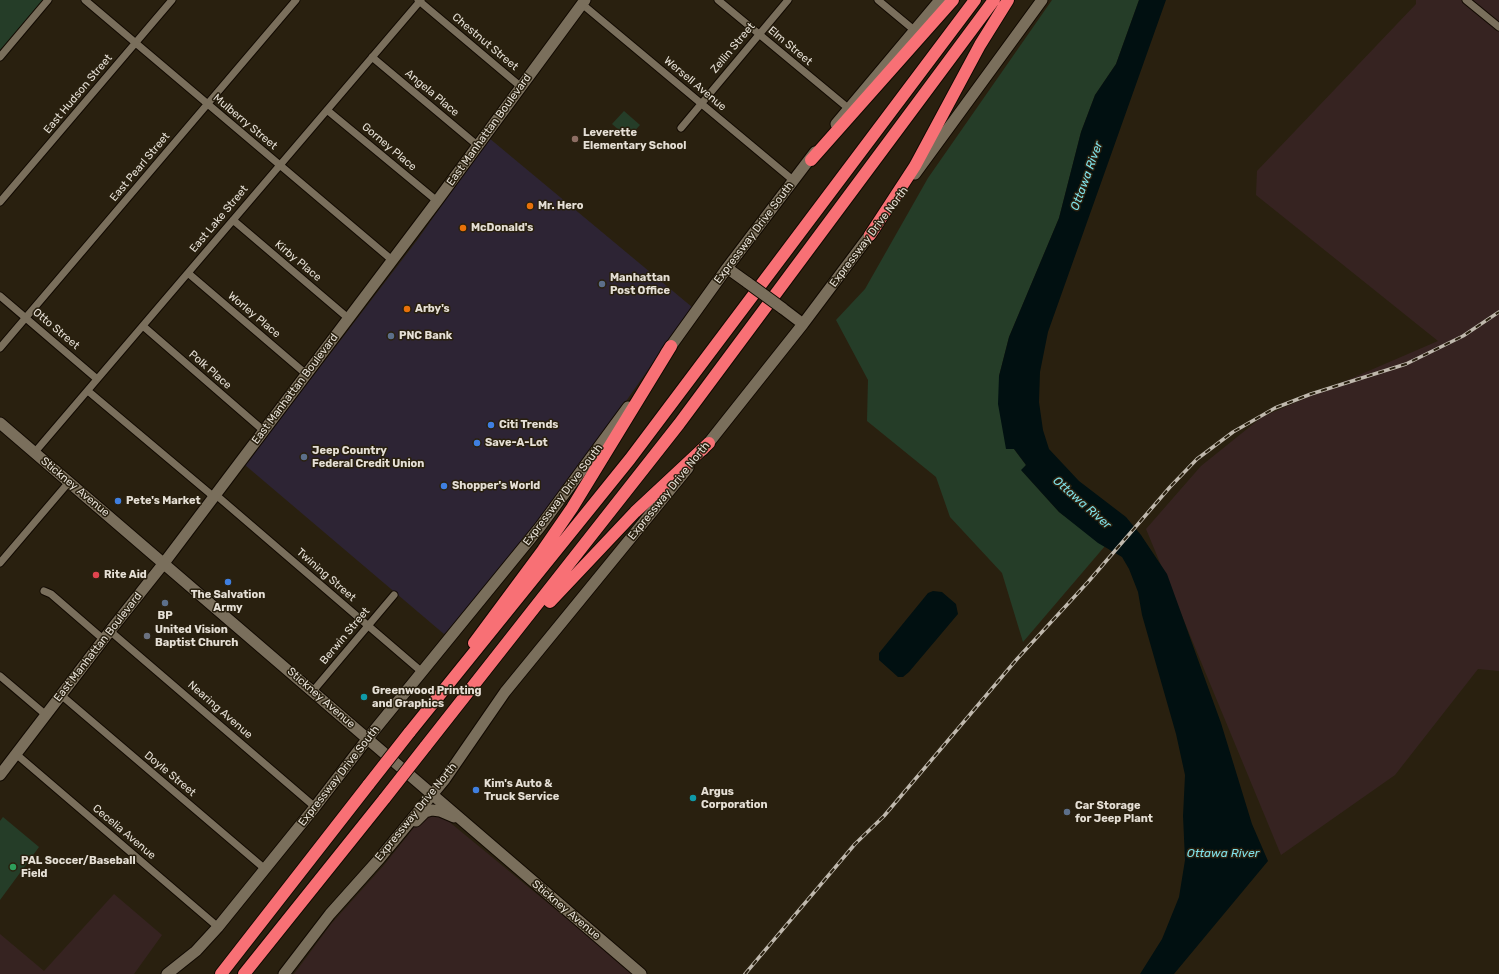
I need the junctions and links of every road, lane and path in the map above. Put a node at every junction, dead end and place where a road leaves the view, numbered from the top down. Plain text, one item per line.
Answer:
1 (48, 0) edge
2 (84, 0) edge
3 (172, 0) edge
4 (296, 0) edge
5 (419, 0) edge
6 (718, 0) edge
7 (788, 0) edge
8 (878, 0) edge
9 (940, 0) edge
10 (953, 0) edge
11 (975, 0) edge
12 (994, 0) edge
13 (1008, 0) edge
14 (1042, 0) edge
15 (1466, 0) edge
16 (584, 2) edge
17 (1499, 27) edge
18 (914, 30) junction
19 (759, 34) junction
20 (136, 43) junction
21 (0, 57) edge
22 (372, 57) junction
23 (520, 86) junction
24 (207, 104) junction
25 (701, 104) junction
26 (848, 108) junction
27 (327, 110) junction
28 (681, 128) dead end
29 (477, 145) junction
30 (811, 160) junction
31 (280, 165) junction
32 (794, 181) junction
33 (436, 201) junction
34 (0, 202) edge
35 (233, 220) junction
36 (870, 235) junction
37 (392, 260) junction
38 (727, 268) junction
39 (188, 273) junction
40 (0, 296) edge
41 (25, 318) junction
42 (348, 318) junction
43 (803, 324) junction
44 (142, 326) junction
45 (671, 346) junction
46 (0, 348) edge
47 (306, 374) junction
48 (97, 379) junction
49 (88, 391) junction
50 (0, 423) edge
51 (264, 431) junction
52 (709, 443) junction
53 (35, 452) junction
54 (69, 482) junction
55 (215, 496) junction
56 (0, 563) edge
57 (164, 563) junction
58 (44, 591) dead end
59 (394, 595) dead end
60 (368, 626) junction
61 (107, 635) junction
62 (503, 650) junction
63 (422, 672) junction
64 (0, 676) edge
65 (313, 691) junction
66 (61, 695) junction
67 (46, 715) junction
68 (409, 733) junction
69 (368, 738) junction
70 (16, 754) junction
71 (0, 775) edge
72 (431, 794) junction
73 (315, 807) junction
74 (465, 823) junction
75 (265, 869) junction
76 (326, 872) junction
77 (337, 906) junction
78 (218, 927) junction
79 (168, 974) edge
80 (221, 974) edge
81 (244, 974) edge
82 (253, 974) edge
83 (284, 974) edge
84 (641, 974) edge

1 - 21 street
2 - 20 street, Mulberry Street
3 - 20 street, East Hudson Street
4 - 24 street, East Pearl Street
5 - 22 street, East Lake Street
5 - 23 street, Chestnut Street
6 - 19 street, Elm Street
7 - 19 street, Zellin Street
8 - 18 street
9 - 18 main road, Expressway Drive South
10 - 30 highway
11 - 68 highway
12 - 62 highway
13 - 36 highway
14 - 36 main road, Expressway Drive North
15 - 17 street
16 - 23 main road, East Manhattan Boulevard
16 - 25 street, Wersell Avenue
18 - 26 main road, Expressway Drive South
19 - 25 street, Zellin Street
19 - 26 street, Elm Street
20 - 24 street, Mulberry Street
20 - 34 street, East Hudson Street
22 - 27 street, East Lake Street
22 - 29 street, Angela Place
23 - 29 main road, East Manhattan Boulevard
24 - 31 street, Mulberry Street
24 - 41 street, East Pearl Street
25 - 28 street, Zellin Street
25 - 32 street, Wersell Avenue
26 - 30 main road, Expressway Drive South
27 - 31 street, East Lake Street
27 - 33 street, Gorney Place
29 - 33 main road, East Manhattan Boulevard
30 - 32 main road, Expressway Drive South
31 - 35 street, East Lake Street
31 - 37 street, Mulberry Street
32 - 38 main road, Expressway Drive South
33 - 37 main road, East Manhattan Boulevard
35 - 39 street, East Lake Street
35 - 42 street, Kirby Place
36 - 43 main road, Expressway Drive North
37 - 42 main road, East Manhattan Boulevard
38 - 43 main road, bridge
38 - 45 main road, Expressway Drive South
39 - 44 street, East Lake Street
39 - 47 street, Worley Place
40 - 41 street, Otto Street
41 - 46 street, East Pearl Street
41 - 48 street, Otto Street
42 - 47 main road, East Manhattan Boulevard
43 - 52 main road, Expressway Drive North
44 - 48 street, East Lake Street
44 - 51 street, Polk Place
45 - 63 main road, Expressway Drive South
45 - 68 highway
47 - 51 main road, East Manhattan Boulevard
48 - 49 street, East Lake Street
49 - 53 street, East Lake Street
49 - 55 street, Twining Street
50 - 53 main road, Stickney Avenue
51 - 55 main road, East Manhattan Boulevard
52 - 62 highway
52 - 72 main road, Expressway Drive North
53 - 54 main road, Stickney Avenue
54 - 56 street
54 - 57 main road, Stickney Avenue
55 - 57 main road, East Manhattan Boulevard
55 - 60 street, Twining Street
57 - 61 main road, East Manhattan Boulevard
57 - 65 main road, Stickney Avenue
58 - 61 street, Nearing Avenue
59 - 60 street, Berwin Street
60 - 63 street, Twining Street
60 - 65 street, Berwin Street
61 - 66 main road, East Manhattan Boulevard
61 - 73 street, Nearing Avenue
62 - 76 highway, bridge
63 - 69 main road, Expressway Drive South
64 - 67 street
65 - 69 main road, Stickney Avenue
66 - 67 main road, East Manhattan Boulevard
66 - 75 street, Doyle Street
67 - 70 main road, East Manhattan Boulevard
68 - 80 highway, bridge
69 - 72 main road, Stickney Avenue
69 - 73 main road, Expressway Drive South
70 - 71 main road, East Manhattan Boulevard
70 - 78 street, Cecelia Avenue
72 - 74 main road, Stickney Avenue
72 - 77 main road, Expressway Drive North
73 - 75 main road, Expressway Drive South
74 - 77 main road
74 - 84 main road, Stickney Avenue
75 - 78 main road, Expressway Drive South
76 - 81 highway
76 - 82 highway
77 - 83 main road, Expressway Drive North
78 - 79 main road, Expressway Drive South

